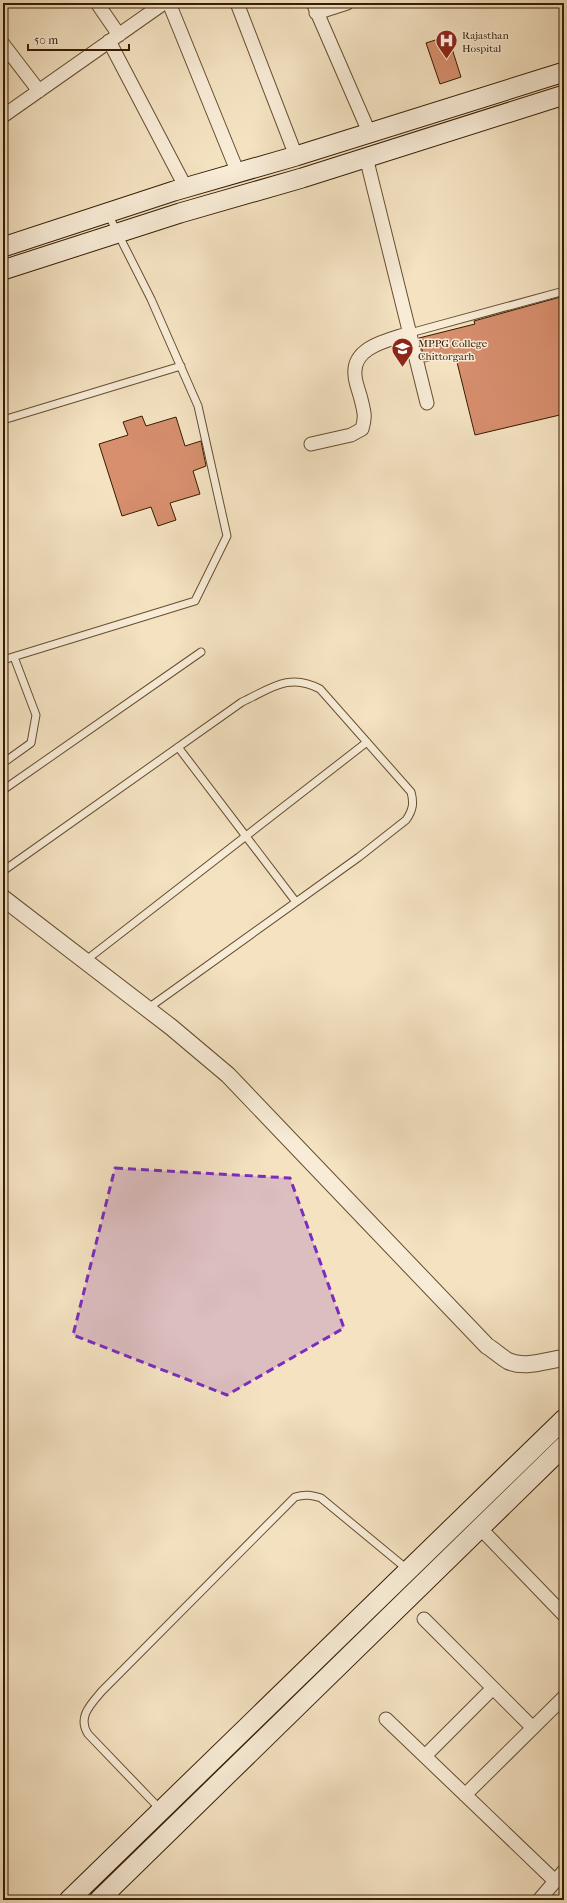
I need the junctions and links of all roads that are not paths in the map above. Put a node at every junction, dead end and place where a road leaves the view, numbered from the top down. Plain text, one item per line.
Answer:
1 (98, 3) edge
2 (164, 3) edge
3 (169, 3) edge
4 (237, 3) edge
5 (347, 3) edge
6 (315, 8) edge
7 (114, 38) junction
8 (3, 44) edge
9 (564, 72) edge
10 (39, 91) junction
11 (564, 95) edge
12 (3, 116) edge
13 (369, 132) junction
14 (296, 156) junction
15 (366, 157) junction
16 (238, 173) junction
17 (186, 188) junction
18 (108, 213) junction
19 (118, 233) junction
20 (3, 247) edge
21 (3, 270) edge
22 (564, 291) edge
23 (410, 333) junction
24 (181, 366) junction
25 (427, 403) dead end
26 (3, 420) edge
27 (311, 444) dead end
28 (201, 652) dead end
29 (14, 657) junction
30 (3, 660) edge
31 (367, 742) junction
32 (178, 747) junction
33 (3, 763) edge
34 (3, 790) edge
35 (246, 836) junction
36 (3, 871) edge
37 (3, 898) edge
38 (296, 902) junction
39 (85, 961) junction
40 (147, 1009) junction
41 (564, 1358) edge
42 (564, 1419) edge
43 (564, 1446) edge
44 (480, 1528) junction
45 (408, 1570) junction
46 (564, 1615) edge
47 (424, 1619) dead end
48 (493, 1688) junction
49 (564, 1697) edge
50 (386, 1719) dead end
51 (533, 1728) junction
52 (425, 1756) junction
53 (465, 1794) junction
54 (161, 1810) junction
55 (564, 1871) edge
56 (555, 1881) junction
57 (69, 1900) edge
58 (99, 1900) edge
59 (539, 1900) edge

1 - 7 street
2 - 7 street
3 - 16 street
4 - 14 street
5 - 6 street
6 - 13 street
7 - 10 street
7 - 17 street
8 - 10 street
9 - 13 main road
10 - 12 street
11 - 15 main road
13 - 14 main road
14 - 16 main road
15 - 19 main road
15 - 23 street
16 - 17 main road
17 - 18 main road
18 - 19 lane
18 - 20 main road
19 - 21 main road
19 - 24 lane
22 - 23 lane
23 - 25 street
23 - 27 street
24 - 26 lane
24 - 29 lane
28 - 34 lane
29 - 30 lane
29 - 33 lane
31 - 32 lane
31 - 35 lane
31 - 38 lane
32 - 35 lane
32 - 36 lane
35 - 38 lane
35 - 39 lane
37 - 39 street
38 - 40 lane
39 - 40 street
40 - 41 street
42 - 45 main road
43 - 44 main road
44 - 46 street
44 - 58 main road
45 - 54 main road
45 - 54 lane
47 - 48 street
48 - 51 street
48 - 52 street
49 - 51 street
50 - 52 street
51 - 53 street
52 - 53 street
53 - 56 street
54 - 57 main road
55 - 56 street
56 - 59 street

